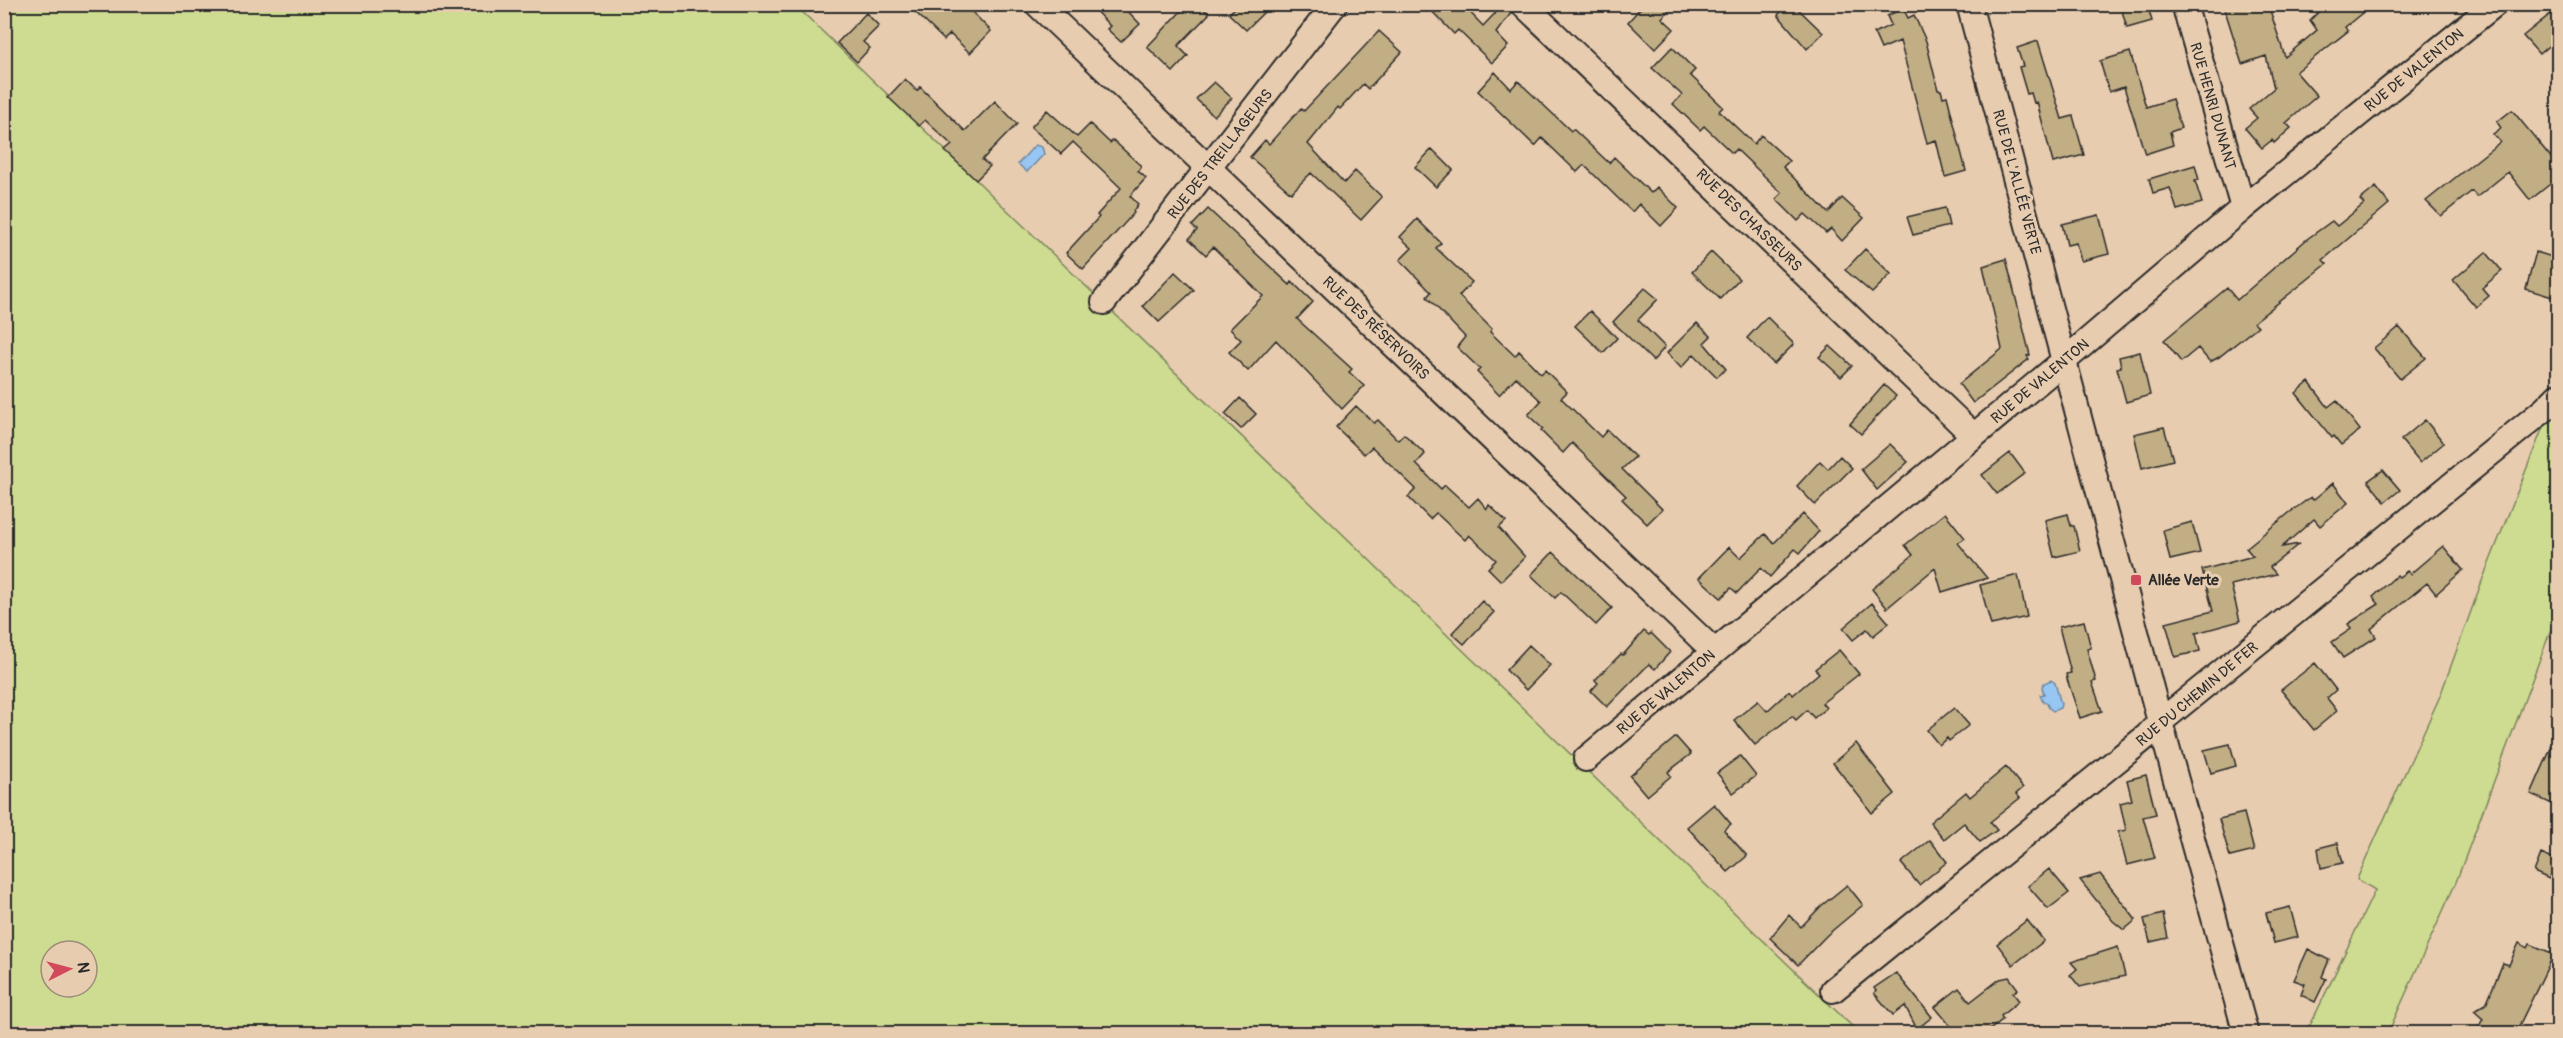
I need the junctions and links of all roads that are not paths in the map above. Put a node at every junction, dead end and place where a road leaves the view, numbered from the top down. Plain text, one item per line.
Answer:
1 (1037, 4) edge
2 (1335, 4) edge
3 (1524, 4) edge
4 (1970, 4) edge
5 (2184, 4) edge
6 (2495, 4) edge
7 (1210, 168) junction
8 (2243, 208) junction
9 (1104, 302) dead end
10 (2065, 360) junction
11 (2559, 396) edge
12 (1974, 436) junction
13 (1714, 651) junction
14 (2160, 722) junction
15 (1586, 759) dead end
16 (1833, 990) dead end
17 (2246, 1034) edge

1 - 7 street, RUE DES RÉSERVOIRS
2 - 7 street, RUE DES TREILLAGEURS
3 - 12 street, RUE DES CHASSEURS
4 - 10 street, RUE DE L'ALLÉE VERTE
5 - 8 street, RUE HENRI DUNANT
6 - 8 street, RUE DE VALENTON
7 - 9 street, RUE DES TREILLAGEURS
7 - 13 street, RUE DES RÉSERVOIRS
8 - 10 street, RUE DE VALENTON
10 - 12 street, RUE DE VALENTON
10 - 14 street
11 - 14 street, RUE DU CHEMIN DE FER
12 - 13 street, RUE DE VALENTON
13 - 15 street, RUE DE VALENTON
14 - 16 street, RUE DU CHEMIN DE FER
14 - 17 street

